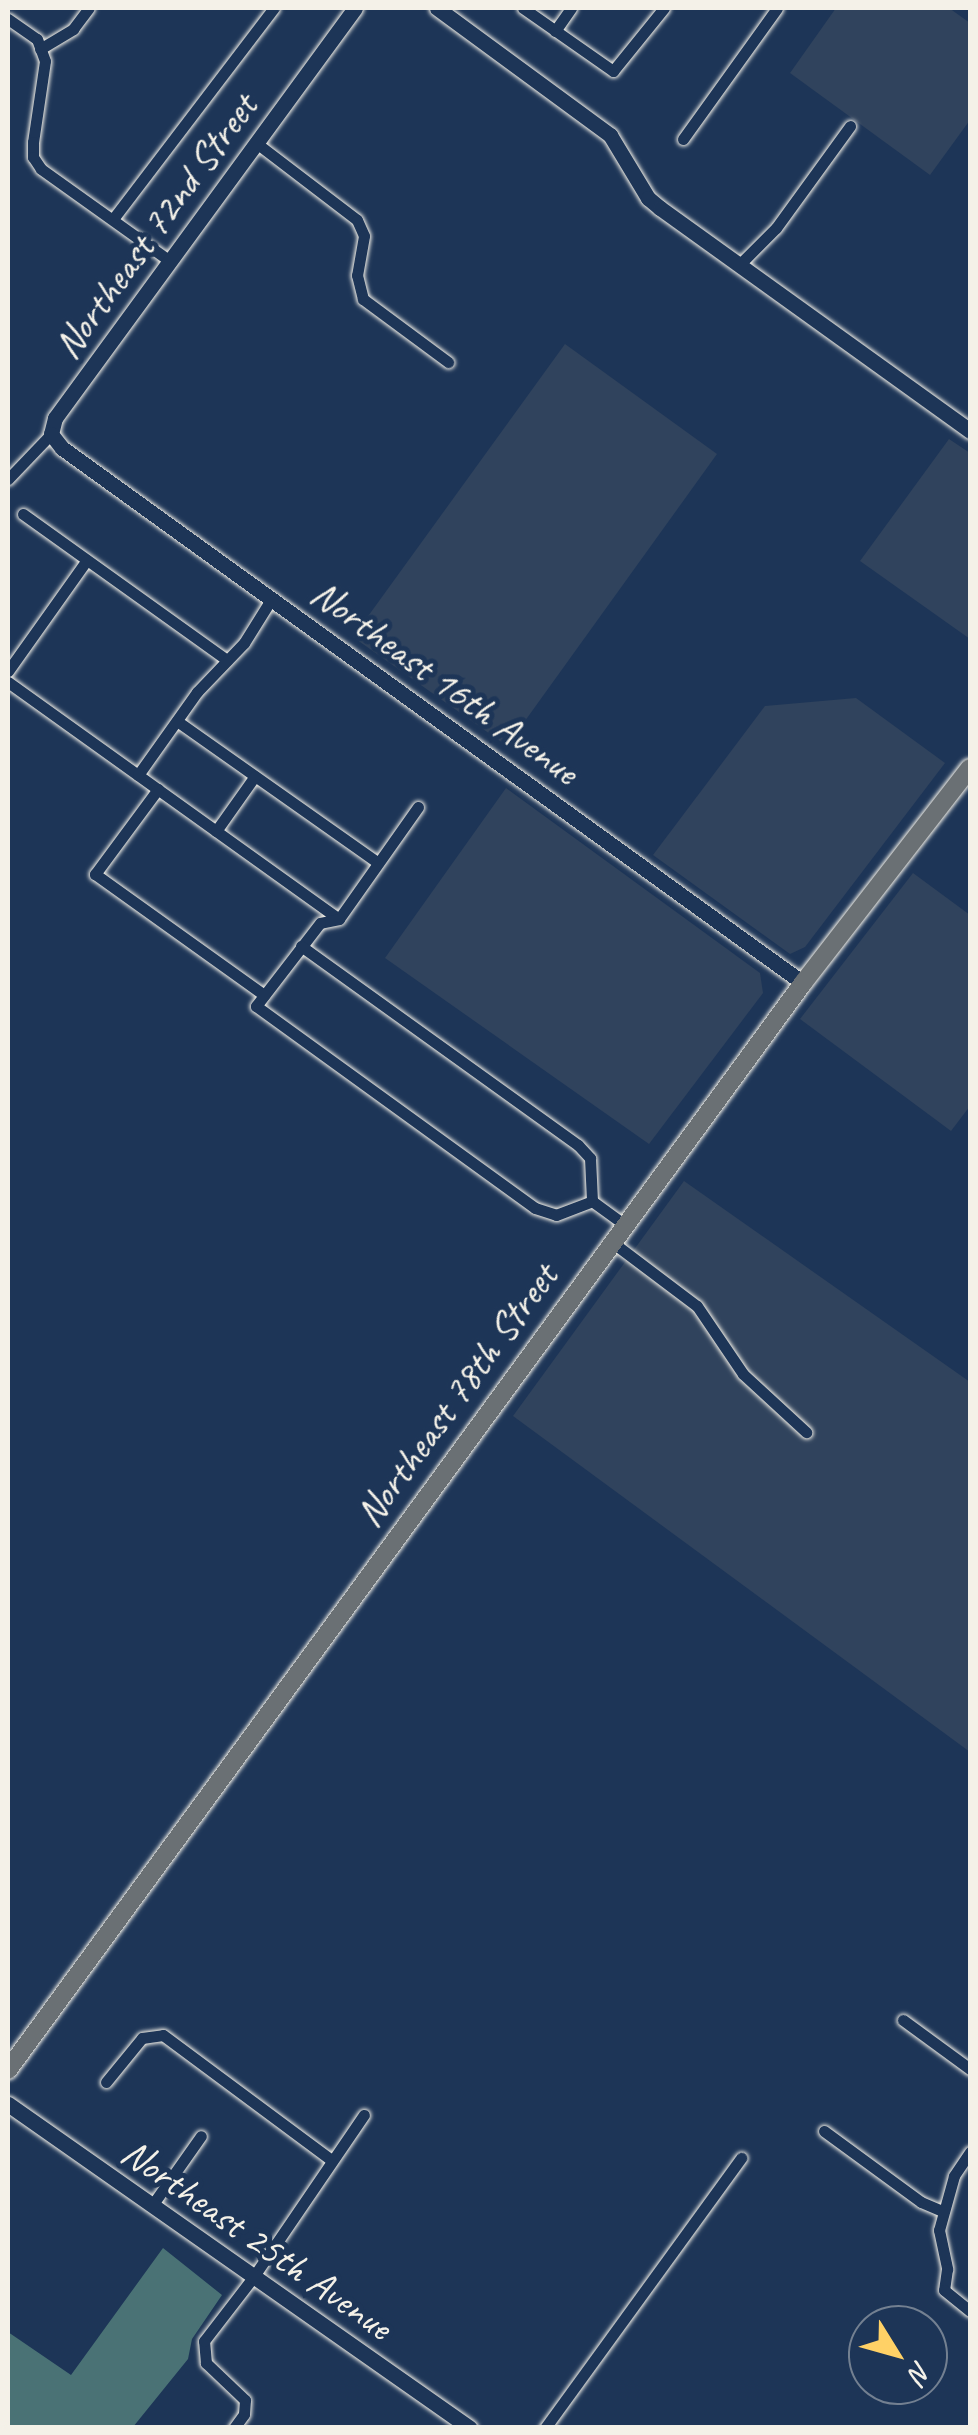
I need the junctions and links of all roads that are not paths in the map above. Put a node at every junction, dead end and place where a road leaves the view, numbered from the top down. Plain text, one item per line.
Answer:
1 (89, 8) edge
2 (274, 8) edge
3 (355, 8) edge
4 (436, 8) edge
5 (523, 8) edge
6 (570, 8) edge
7 (664, 8) edge
8 (777, 8) edge
9 (8, 19) edge
10 (555, 30) junction
11 (40, 48) junction
12 (850, 126) dead end
13 (683, 139) dead end
14 (256, 142) junction
15 (112, 220) junction
16 (170, 261) junction
17 (739, 265) junction
18 (448, 362) dead end
19 (970, 431) edge
20 (51, 434) junction
21 (8, 479) edge
22 (23, 514) dead end
23 (87, 560) junction
24 (272, 598) junction
25 (227, 660) junction
26 (8, 671) edge
27 (8, 682) edge
28 (177, 720) junction
29 (970, 768) edge
30 (138, 775) junction
31 (256, 776) junction
32 (158, 789) junction
33 (418, 807) dead end
34 (216, 831) junction
35 (378, 863) junction
36 (340, 920) junction
37 (301, 946) junction
38 (803, 983) junction
39 (264, 995) junction
40 (592, 1202) junction
41 (625, 1225) junction
42 (612, 1242) junction
43 (806, 1432) dead end
44 (903, 2020) dead end
45 (970, 2069) edge
46 (8, 2070) edge
47 (106, 2082) dead end
48 (8, 2104) edge
49 (364, 2114) dead end
50 (824, 2131) dead end
51 (201, 2136) dead end
52 (970, 2152) edge
53 (741, 2158) dead end
54 (330, 2159) junction
55 (152, 2204) junction
56 (942, 2211) junction
57 (254, 2276) junction
58 (970, 2311) edge
59 (234, 2428) edge
60 (470, 2428) edge
61 (545, 2428) edge

1 - 11 street
2 - 15 street
3 - 14 street, Northeast 72nd Street
4 - 17 street
5 - 10 street
6 - 10 street
7 - 10 street
8 - 13 street
9 - 11 street
11 - 15 street
12 - 17 street
14 - 16 street, Northeast 72nd Street
14 - 18 street
15 - 16 street
16 - 20 street, Northeast 72nd Street
17 - 19 street
20 - 21 street, Northeast 72nd Street
20 - 24 street, Northeast 16th Avenue
22 - 23 street
23 - 25 street
23 - 26 street
24 - 25 street
24 - 38 street, Northeast 16th Avenue
25 - 28 street
27 - 30 street
28 - 30 street
28 - 31 street
29 - 38 main road, Northeast 78th Street
30 - 32 street
31 - 34 street
31 - 35 street
32 - 34 street
32 - 39 street
33 - 35 street
34 - 36 street
35 - 36 street
36 - 37 street
37 - 39 street
37 - 40 street
38 - 41 main road, Northeast 78th Street
39 - 40 street
40 - 41 street
41 - 42 main road, Northeast 78th Street
42 - 43 street
42 - 46 main road, Northeast 78th Street
44 - 45 street
47 - 54 street
48 - 55 street, Northeast 25th Avenue
49 - 54 street
50 - 56 street
51 - 55 street
52 - 56 street
53 - 61 street
54 - 57 street
55 - 57 street, Northeast 25th Avenue
56 - 58 street
57 - 59 street
57 - 60 street, Northeast 25th Avenue

